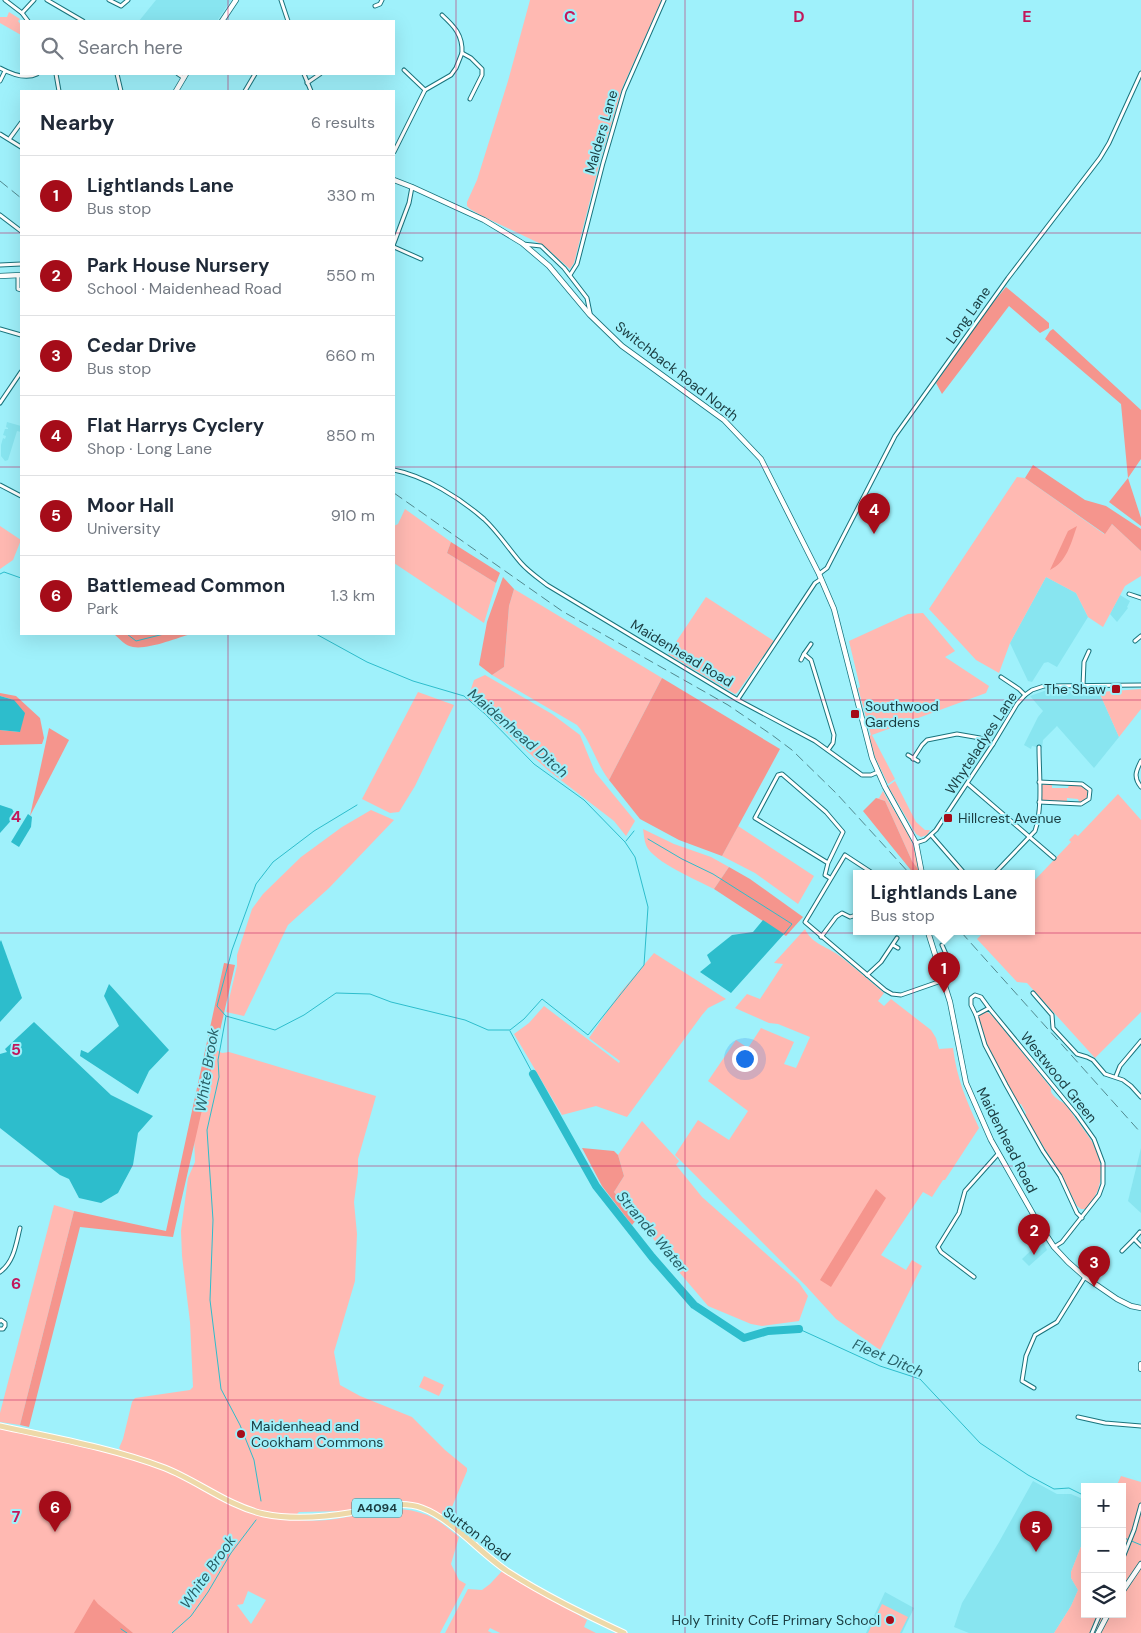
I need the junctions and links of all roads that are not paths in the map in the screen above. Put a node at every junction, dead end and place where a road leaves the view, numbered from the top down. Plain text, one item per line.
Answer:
1 (5, 0) edge
2 (34, 0) edge
3 (46, 0) edge
4 (109, 0) edge
5 (128, 0) edge
6 (236, 0) edge
7 (281, 0) edge
8 (382, 0) edge
9 (664, 0) edge
10 (375, 6) dead end
11 (22, 13) junction
12 (442, 15) dead end
13 (27, 20) edge
14 (80, 20) edge
15 (223, 20) edge
16 (288, 20) edge
17 (462, 53) junction
18 (0, 68) edge
19 (404, 70) dead end
20 (5, 71) junction
21 (1141, 73) edge
22 (35, 75) edge
23 (56, 75) edge
24 (117, 75) edge
25 (254, 75) edge
26 (304, 75) edge
27 (319, 75) edge
28 (185, 76) edge
29 (0, 81) edge
30 (307, 83) junction
31 (59, 90) edge
32 (121, 90) edge
33 (177, 90) edge
34 (246, 90) edge
35 (310, 90) edge
36 (424, 90) junction
37 (470, 99) dead end
38 (20, 124) edge
39 (0, 134) edge
40 (10, 138) junction
41 (20, 145) edge
42 (395, 150) edge
43 (395, 180) edge
44 (412, 187) junction
45 (0, 216) edge
46 (20, 230) edge
47 (395, 240) edge
48 (522, 243) junction
49 (395, 247) edge
50 (422, 259) dead end
51 (20, 264) edge
52 (0, 265) edge
53 (20, 275) edge
54 (570, 275) junction
55 (0, 276) edge
56 (20, 290) edge
57 (590, 315) junction
58 (0, 329) edge
59 (20, 335) edge
60 (20, 373) edge
61 (0, 402) edge
62 (395, 470) edge
63 (0, 485) edge
64 (20, 495) edge
65 (819, 574) junction
66 (821, 579) junction
67 (1129, 594) dead end
68 (1141, 598) edge
69 (1141, 636) edge
70 (1135, 641) dead end
71 (811, 644) dead end
72 (1089, 651) dead end
73 (804, 654) junction
74 (801, 660) dead end
75 (1001, 677) dead end
76 (1141, 685) edge
77 (1083, 686) junction
78 (1025, 695) junction
79 (738, 700) junction
80 (993, 744) junction
81 (1040, 747) dead end
82 (828, 750) junction
83 (908, 756) dead end
84 (913, 759) junction
85 (918, 761) dead end
86 (1141, 761) edge
87 (878, 772) junction
88 (1039, 782) junction
89 (968, 784) junction
90 (1141, 787) edge
91 (1039, 802) junction
92 (932, 836) junction
93 (1030, 836) junction
94 (916, 843) junction
95 (1054, 858) dead end
96 (828, 863) junction
97 (868, 870) edge
98 (921, 870) edge
99 (962, 870) edge
100 (998, 870) edge
101 (830, 878) junction
102 (853, 916) edge
103 (929, 935) edge
104 (821, 936) junction
105 (898, 938) dead end
106 (893, 945) junction
107 (942, 945) dead end
108 (898, 948) dead end
109 (941, 968) junction
110 (867, 975) junction
111 (944, 980) junction
112 (1034, 997) dead end
113 (989, 1008) junction
114 (976, 1015) junction
115 (1141, 1042) edge
116 (1116, 1076) junction
117 (1141, 1097) edge
118 (999, 1153) junction
119 (1082, 1218) junction
120 (20, 1228) dead end
121 (1140, 1232) edge
122 (1134, 1239) junction
123 (1141, 1246) edge
124 (1054, 1247) junction
125 (1122, 1251) dead end
126 (0, 1272) edge
127 (974, 1277) dead end
128 (1086, 1277) junction
129 (1141, 1308) edge
130 (0, 1321) edge
131 (0, 1330) edge
132 (1141, 1364) edge
133 (1141, 1369) edge
134 (1034, 1388) dead end
135 (1078, 1417) dead end
136 (0, 1426) edge
137 (1141, 1426) edge
138 (1141, 1505) edge
139 (1126, 1550) edge
140 (1141, 1564) edge
141 (1126, 1586) edge
142 (1098, 1618) edge
143 (1106, 1618) edge
144 (624, 1633) edge
145 (1092, 1633) edge
146 (1098, 1633) edge

1 - 11 street
2 - 11 street
3 - 14 street
4 - 5 street
6 - 15 main road
7 - 16 street
8 - 10 street
9 - 54 street, Malders Lane
11 - 13 street
12 - 17 street
17 - 36 street
17 - 37 street
18 - 20 street
19 - 36 street
20 - 22 street
20 - 29 street
21 - 65 street, Long Lane
23 - 31 street
24 - 32 street
25 - 34 street
26 - 30 street
27 - 30 street
28 - 33 main road
30 - 35 street
36 - 42 street
38 - 40 street
39 - 40 street
40 - 41 street
43 - 44 main road, Switchback Road North
44 - 47 street
44 - 48 main road, Switchback Road North
45 - 46 street
48 - 54 street
48 - 57 main road, Switchback Road North
49 - 50 street
51 - 52 street
53 - 55 main road
53 - 56 street
54 - 57 street
57 - 65 main road, Switchback Road North
58 - 59 street
60 - 61 street
62 - 79 street, Maidenhead Road
63 - 64 street
65 - 66 main road, Switchback Road North
66 - 79 street
66 - 87 main road, Switchback Road North
67 - 68 street
69 - 70 street
71 - 73 street
72 - 77 street
73 - 74 street
73 - 82 street
75 - 78 street
76 - 77 street, Whyteladyes Lane
77 - 78 street, Whyteladyes Lane
78 - 80 street, Whyteladyes Lane
79 - 82 street, Maidenhead Road
80 - 84 street
80 - 89 street, Whyteladyes Lane
81 - 88 street
82 - 87 street, Maidenhead Road
83 - 84 street
84 - 85 street
86 - 90 street
87 - 94 main road
88 - 91 street
88 - 91 street
89 - 92 street, Whyteladyes Lane
89 - 93 street
91 - 93 street
92 - 94 street
92 - 99 street
93 - 95 street
93 - 100 street
94 - 98 main road
96 - 96 street
96 - 101 street
97 - 101 street
101 - 104 street
102 - 104 street
103 - 109 main road, Maidenhead Road
104 - 110 street
105 - 106 street
106 - 108 street
106 - 110 street
107 - 109 street
109 - 111 main road, Maidenhead Road
110 - 111 street
111 - 118 main road, Maidenhead Road
112 - 116 street
113 - 114 street
113 - 114 street, Westwood Green
113 - 119 street, Westwood Green
114 - 119 street, Westwood Green
115 - 116 street
116 - 117 street
118 - 124 main road, Maidenhead Road
118 - 127 street
119 - 124 street, Westwood Green
120 - 126 street
121 - 122 street
122 - 123 street
122 - 125 street
124 - 128 main road, Maidenhead Road
128 - 129 main road, Maidenhead Road
128 - 134 street
130 - 131 street
132 - 133 main road
135 - 137 street
136 - 144 main road, Sutton Road / A4094
138 - 139 street
140 - 141 main road
142 - 145 street
143 - 146 main road

